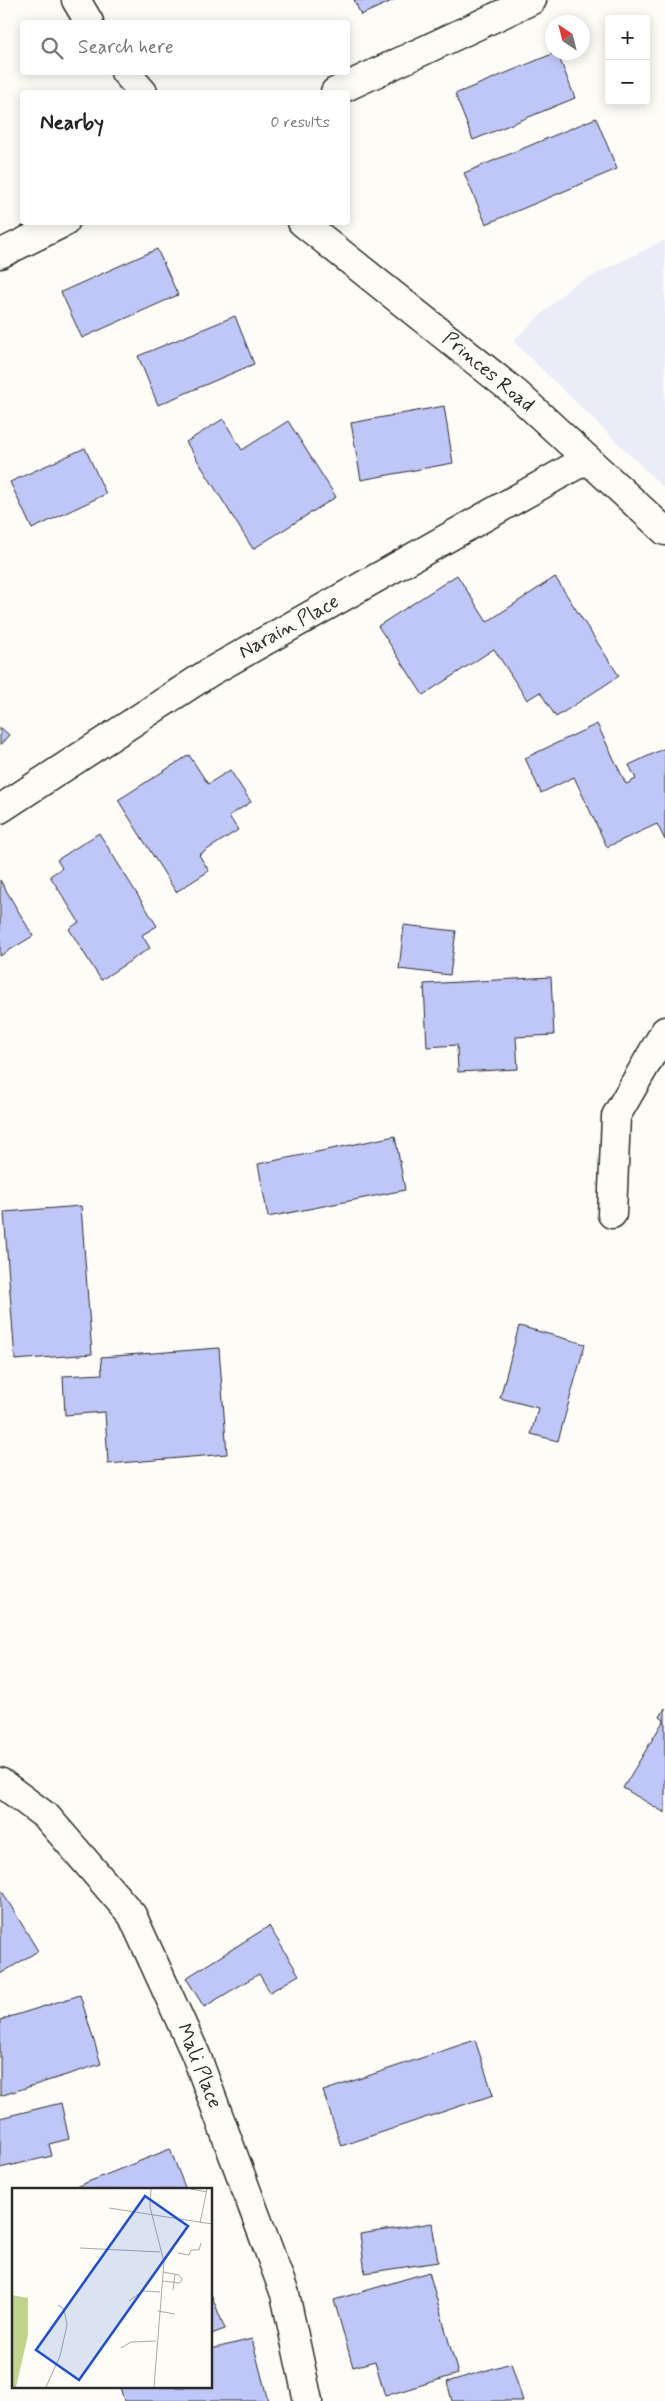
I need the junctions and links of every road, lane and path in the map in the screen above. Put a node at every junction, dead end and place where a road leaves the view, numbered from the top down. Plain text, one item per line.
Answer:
1 (76, 0) edge
2 (532, 0) edge
3 (88, 20) edge
4 (128, 75) edge
5 (141, 90) edge
6 (339, 90) edge
7 (59, 225) edge
8 (306, 225) edge
9 (0, 254) edge
10 (587, 459) junction
11 (665, 532) edge
12 (0, 809) edge
13 (665, 1031) edge
14 (612, 1214) dead end
15 (0, 1782) edge
16 (308, 2401) edge

1 - 3 street
2 - 6 street
4 - 5 street
7 - 9 street
8 - 10 street, Princes Road
10 - 11 street, Princes Road
10 - 12 street, Narain Place
13 - 14 street
15 - 16 street, Mali Place

